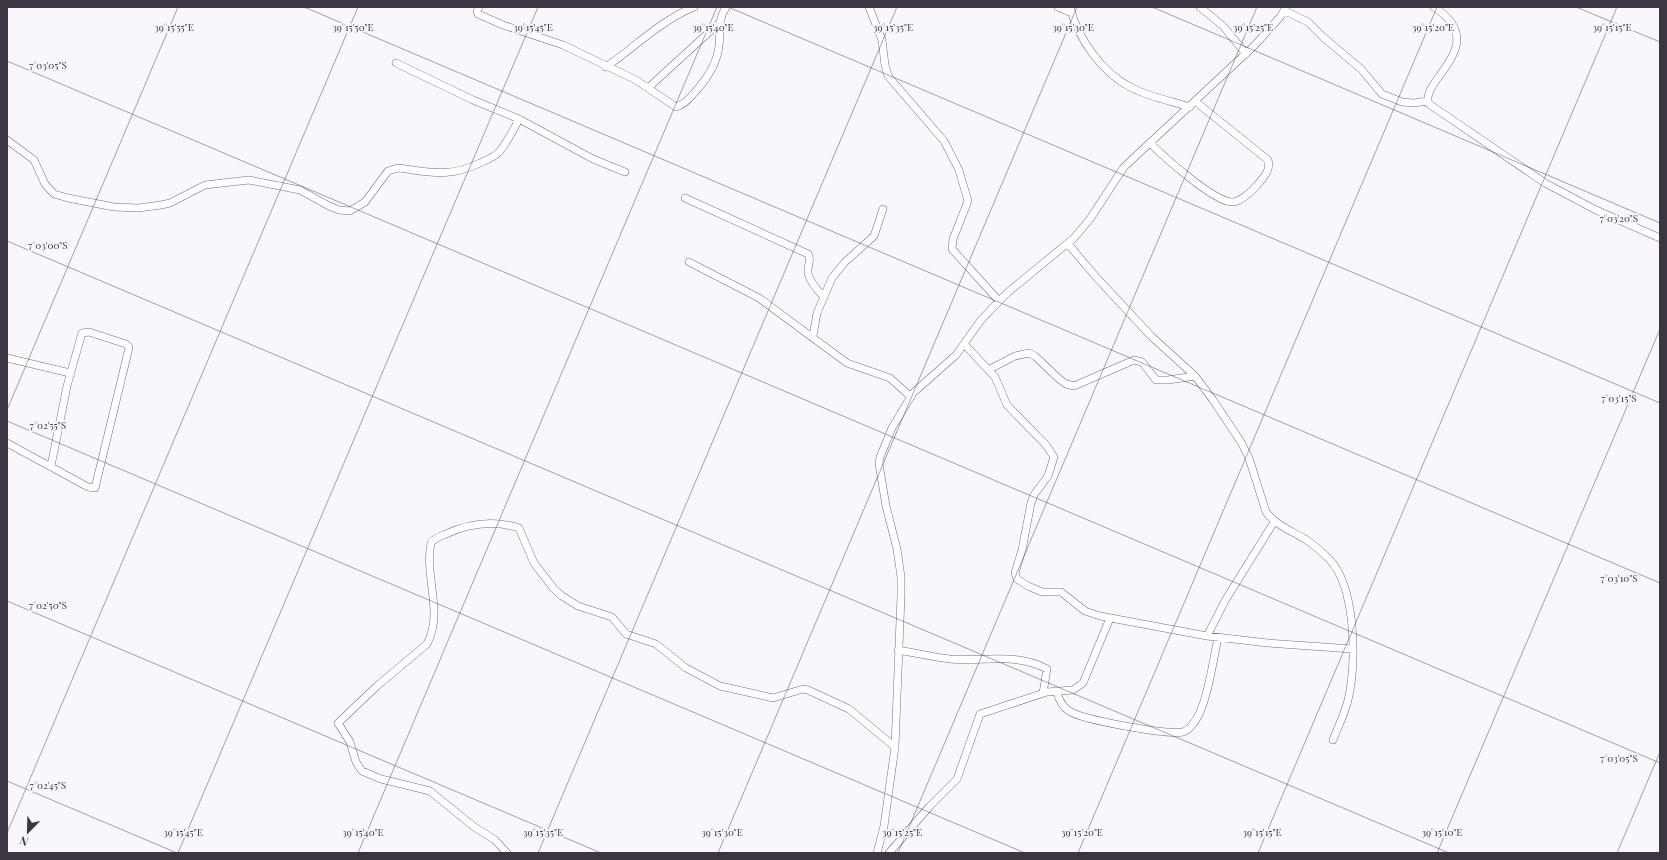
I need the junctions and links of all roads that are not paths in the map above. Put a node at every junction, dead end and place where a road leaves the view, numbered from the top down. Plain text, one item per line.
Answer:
1 (479, 7) edge
2 (694, 7) edge
3 (726, 7) edge
4 (869, 7) edge
5 (1058, 7) edge
6 (1200, 7) edge
7 (1434, 7) edge
8 (1286, 9) edge
9 (1071, 10) edge
10 (718, 24) junction
11 (1246, 54) junction
12 (396, 63) dead end
13 (606, 67) junction
14 (648, 88) junction
15 (1427, 101) junction
16 (1196, 102) junction
17 (1190, 107) junction
18 (519, 119) junction
19 (7, 140) edge
20 (1150, 143) junction
21 (625, 172) dead end
22 (685, 198) dead end
23 (883, 209) dead end
24 (1660, 238) edge
25 (1068, 244) junction
26 (689, 262) dead end
27 (824, 297) junction
28 (999, 301) junction
29 (813, 336) junction
30 (965, 345) junction
31 (7, 358) edge
32 (988, 370) junction
33 (70, 374) junction
34 (1194, 376) junction
35 (911, 397) junction
36 (7, 443) edge
37 (51, 466) junction
38 (1274, 522) junction
39 (1110, 618) junction
40 (1207, 636) junction
41 (1218, 638) junction
42 (1353, 649) junction
43 (898, 650) junction
44 (1056, 691) junction
45 (1043, 693) junction
46 (1333, 740) dead end
47 (895, 747) junction
48 (507, 853) edge
49 (877, 853) edge
50 (889, 853) edge

1 - 13 street
2 - 13 street
3 - 10 street
4 - 28 street
5 - 9 street
6 - 11 street
7 - 15 street
8 - 11 street
8 - 15 street
9 - 17 street
10 - 14 street
10 - 14 street
11 - 16 street
12 - 18 street
13 - 14 street
15 - 24 street
16 - 17 street
16 - 20 street
17 - 20 street
18 - 19 street
18 - 21 street
20 - 25 street
22 - 27 street
23 - 27 street
25 - 28 street
25 - 34 street
26 - 29 street
27 - 29 street
28 - 30 street
29 - 35 street
30 - 32 street
30 - 35 street
31 - 33 street
32 - 34 street
32 - 39 street
33 - 37 street
33 - 37 street
34 - 38 street
35 - 43 street
36 - 37 street
38 - 40 street
38 - 42 street
39 - 40 street
39 - 44 street
40 - 41 street
41 - 42 street
41 - 44 street
42 - 46 street
43 - 45 street
43 - 47 street
44 - 45 street
45 - 50 street
47 - 48 street
47 - 49 street

